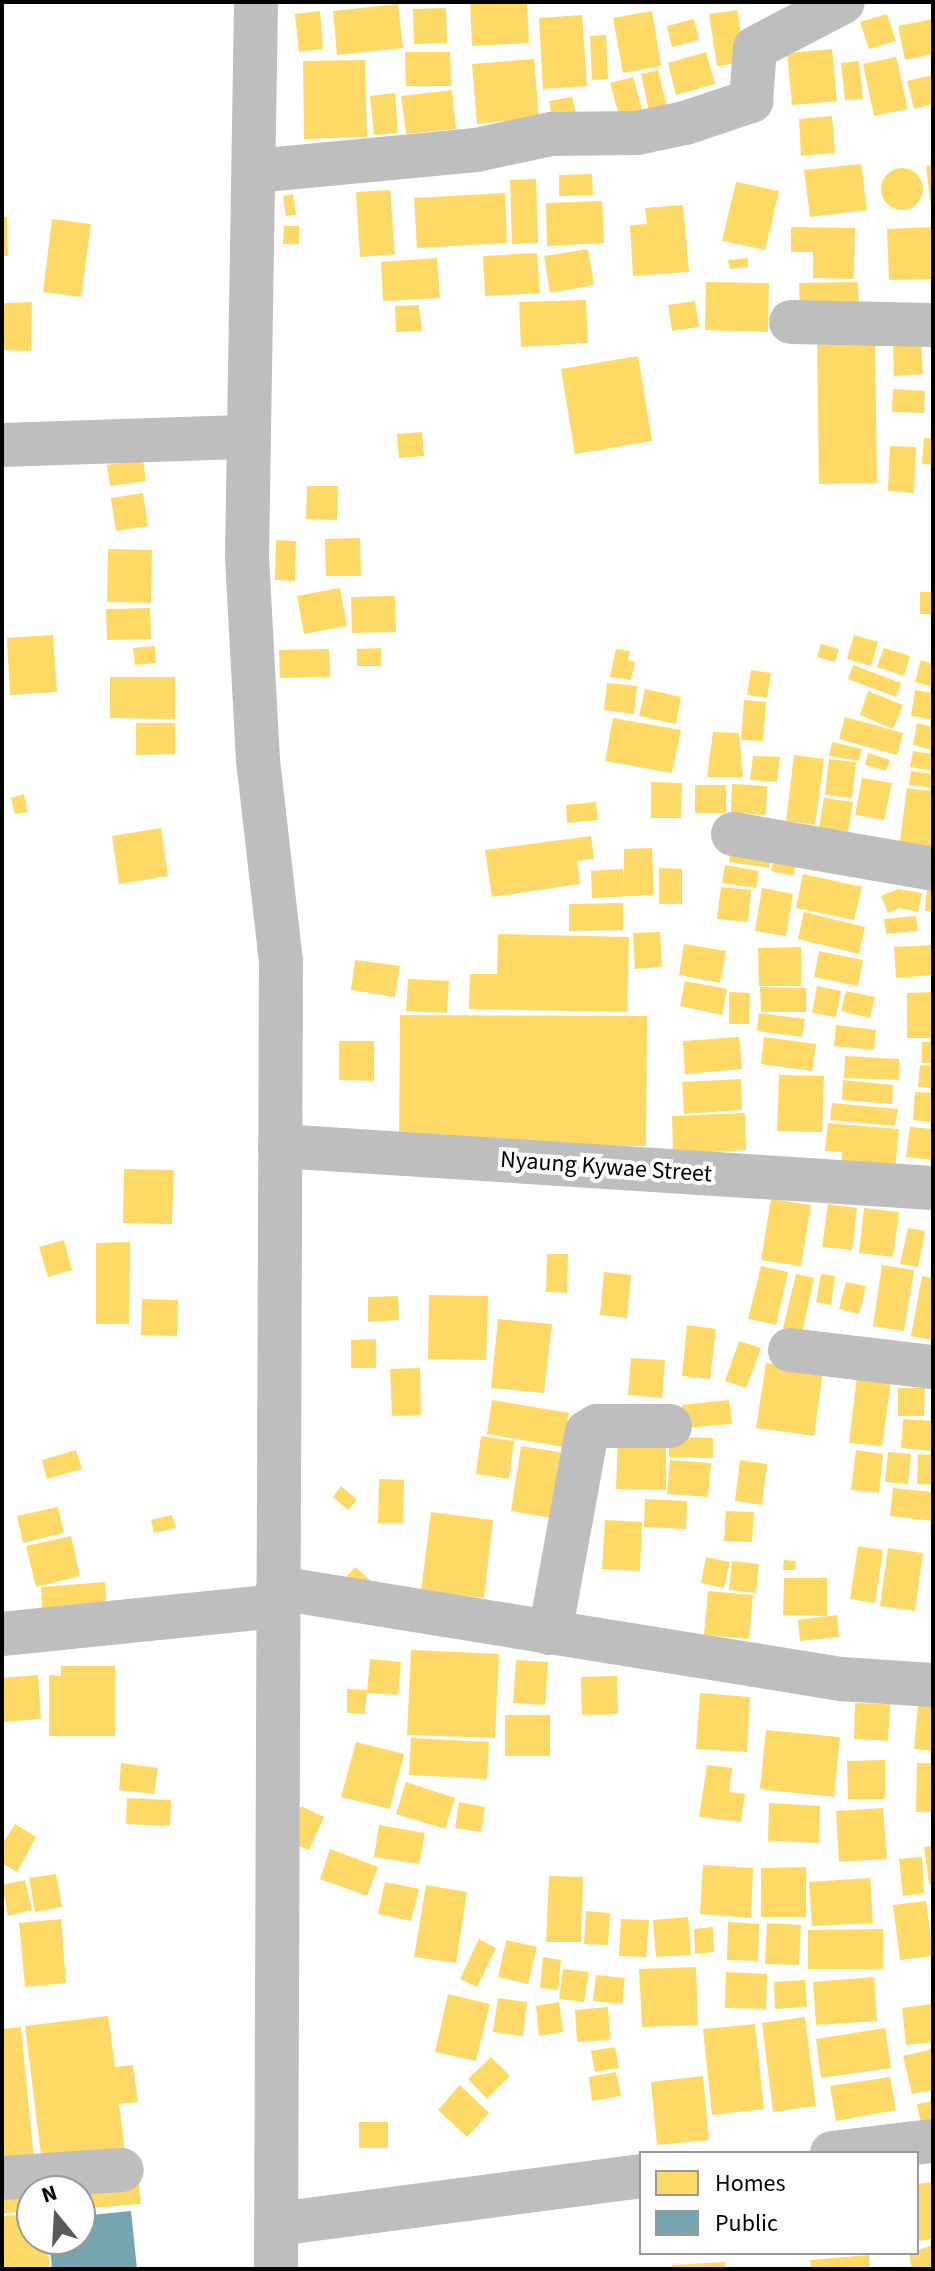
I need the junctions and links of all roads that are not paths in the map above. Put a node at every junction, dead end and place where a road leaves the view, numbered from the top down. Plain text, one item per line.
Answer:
1 (256, 2) edge
2 (843, 2) edge
3 (254, 171) junction
4 (791, 322) dead end
5 (933, 325) edge
6 (249, 437) junction
7 (2, 445) edge
8 (733, 834) dead end
9 (933, 869) edge
10 (280, 1146) junction
11 (933, 1188) edge
12 (790, 1350) dead end
13 (933, 1367) edge
14 (670, 1426) dead end
15 (278, 1597) junction
16 (550, 1633) junction
17 (2, 1634) edge
18 (933, 1685) edge
19 (933, 2141) edge
20 (849, 2151) edge
21 (122, 2170) dead end
22 (639, 2176) edge
23 (2, 2178) edge
24 (277, 2224) junction
25 (276, 2269) edge

1 - 3 street
2 - 3 street
3 - 6 street
4 - 5 street
6 - 7 street
6 - 10 street
8 - 9 street
10 - 11 street, Nyaung Kywae Street
10 - 15 street
12 - 13 street
14 - 16 street
15 - 16 street
15 - 17 street
15 - 24 street
16 - 18 street
19 - 20 street
21 - 23 street
22 - 24 street
24 - 25 street

